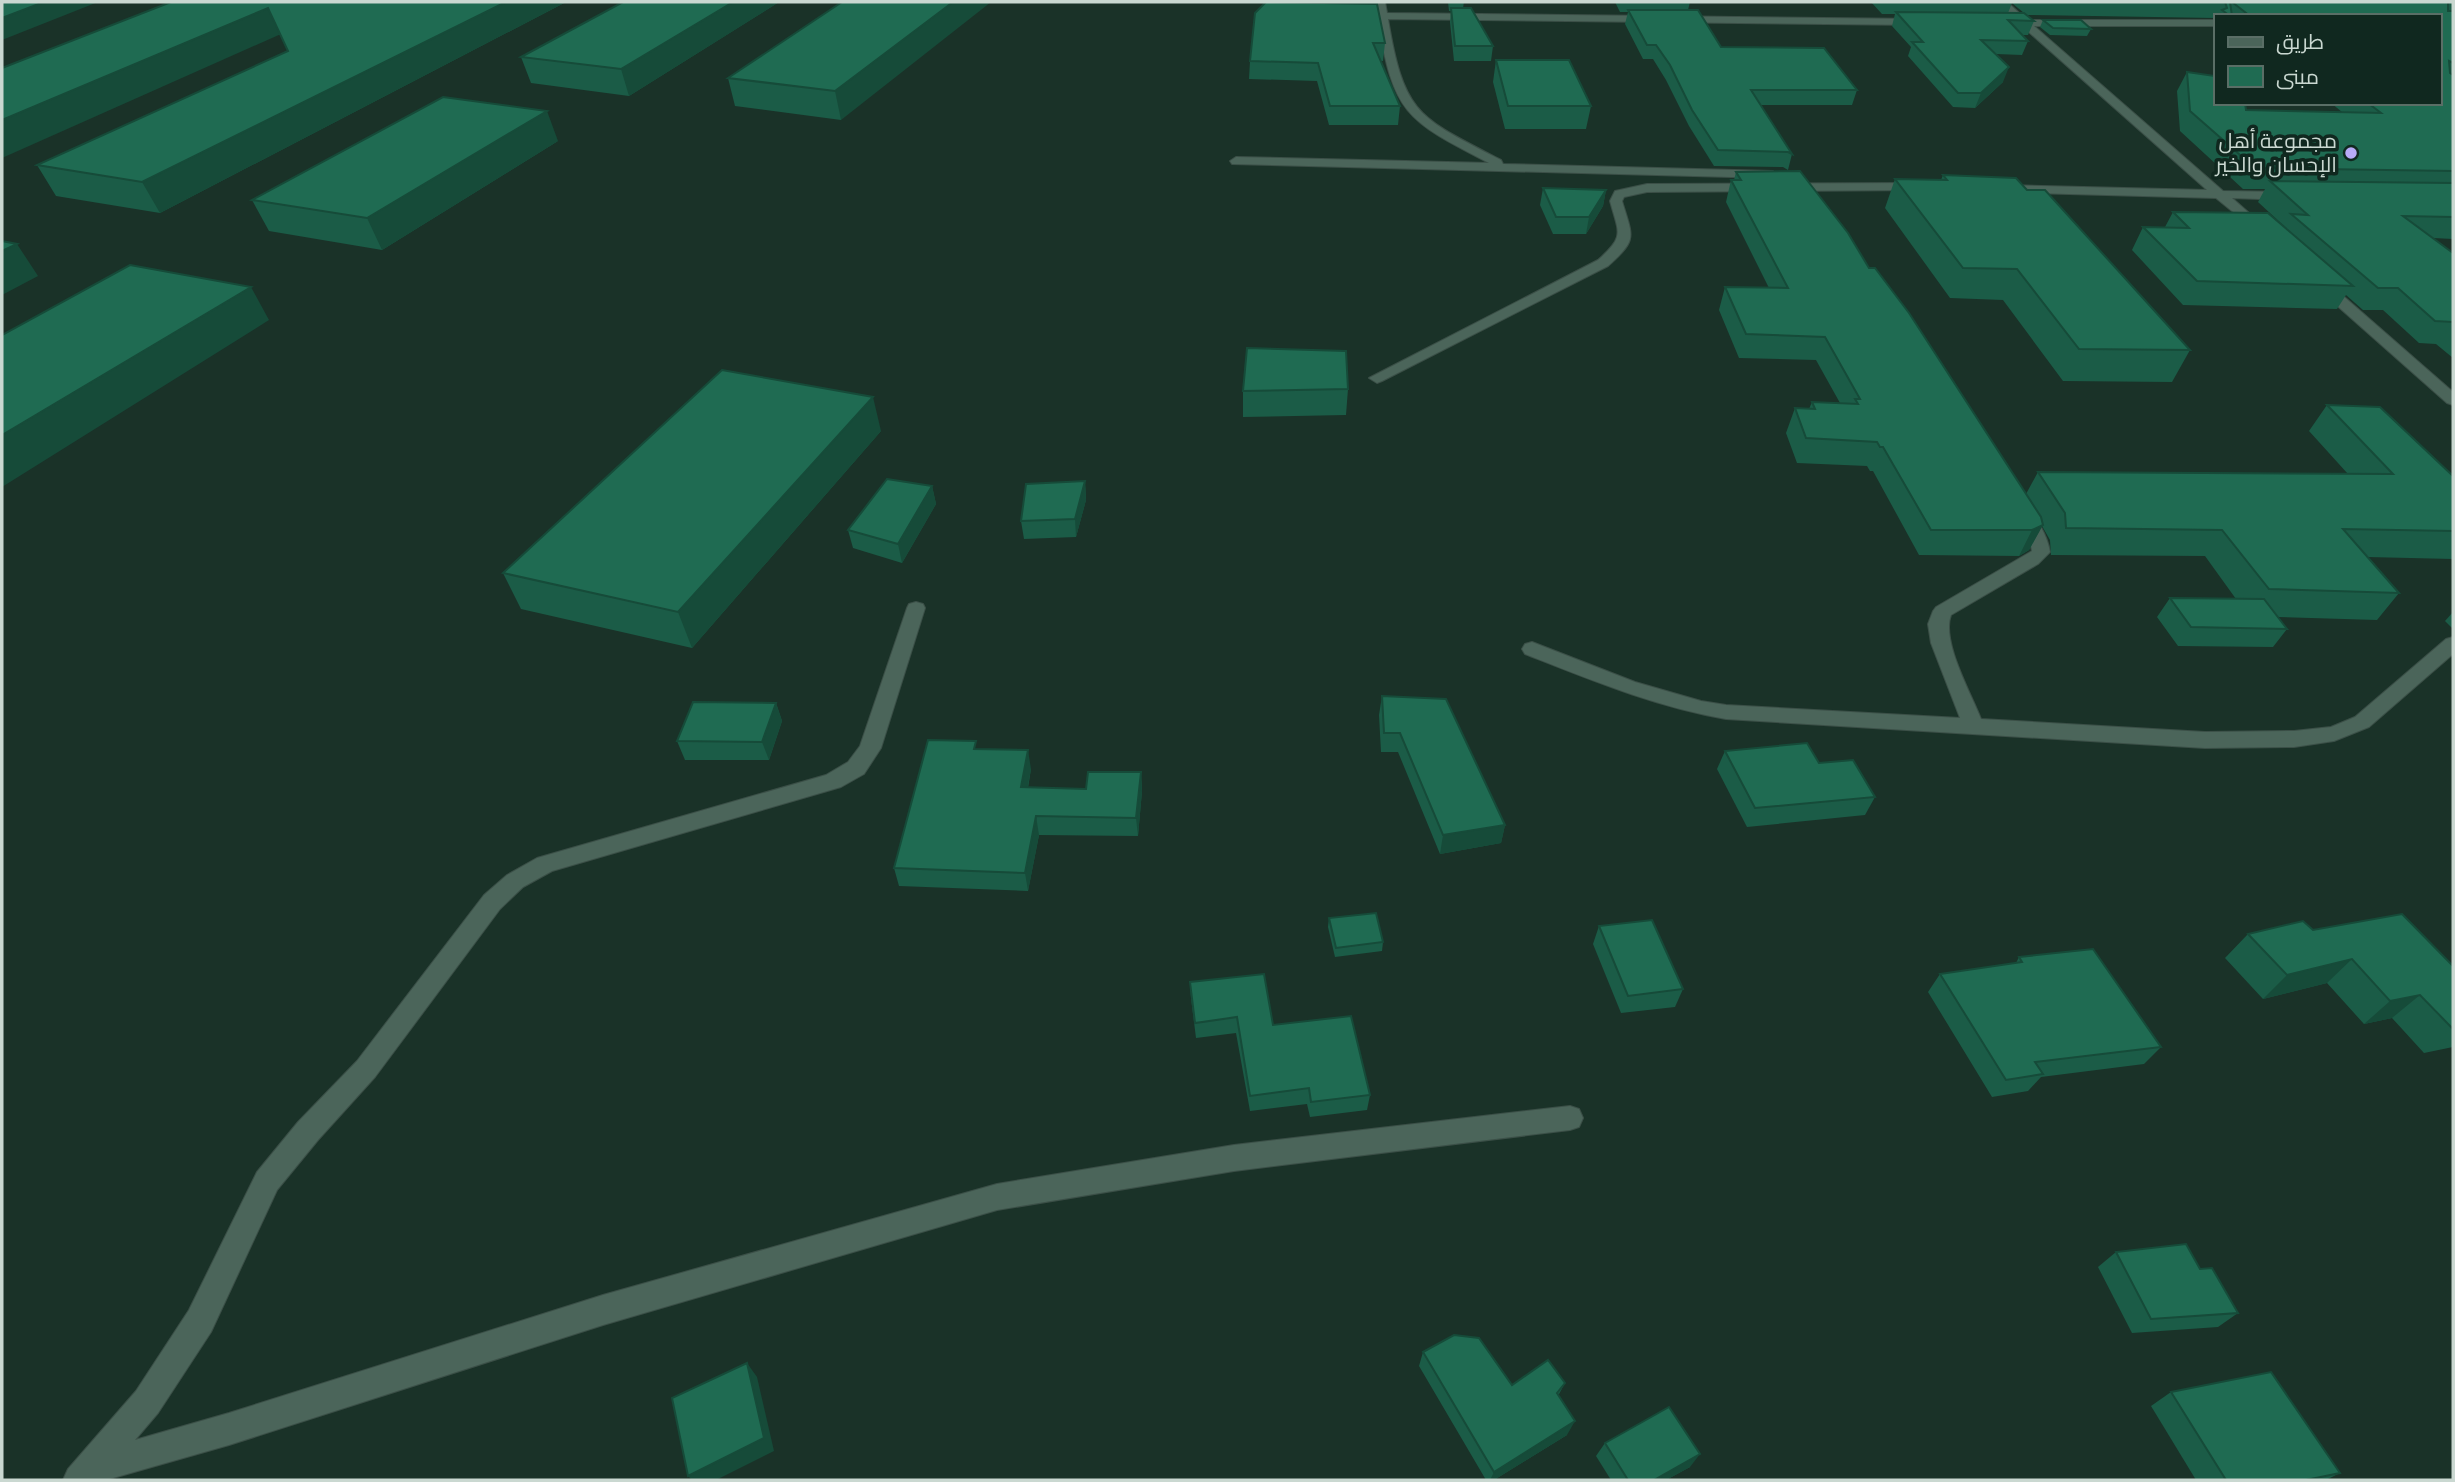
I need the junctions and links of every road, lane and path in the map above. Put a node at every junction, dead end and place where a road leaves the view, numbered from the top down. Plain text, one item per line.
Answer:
1 (1381, 2) edge
2 (2001, 2) edge
3 (1844, 11) dead end
4 (1345, 16) edge
5 (1383, 17) junction
6 (1853, 21) junction
7 (1932, 22) edge
8 (1998, 23) edge
9 (2025, 23) junction
10 (2214, 23) edge
11 (1236, 161) dead end
12 (1502, 166) junction
13 (1847, 185) junction
14 (1931, 187) edge
15 (1800, 188) junction
16 (1983, 188) edge
17 (2220, 195) junction
18 (2302, 196) edge
19 (1816, 209) edge
20 (2271, 240) edge
21 (2311, 276) edge
22 (1377, 378) dead end
23 (2453, 400) edge
24 (2010, 495) edge
25 (916, 608) dead end
26 (2453, 644) edge
27 (1532, 649) dead end
28 (1973, 726) junction
29 (1570, 1118) dead end
30 (84, 1475) edge

1 - 5 street
2 - 9 street
3 - 6 street
4 - 5 street
5 - 6 street
5 - 12 street
6 - 7 street
8 - 9 street
9 - 10 street
9 - 17 street
11 - 12 street
12 - 13 street
13 - 14 street
13 - 15 street
15 - 19 street
15 - 22 street
16 - 17 street
17 - 18 street
17 - 20 street
21 - 23 street
24 - 28 street
25 - 30 street
26 - 28 street
27 - 28 street
29 - 30 street

